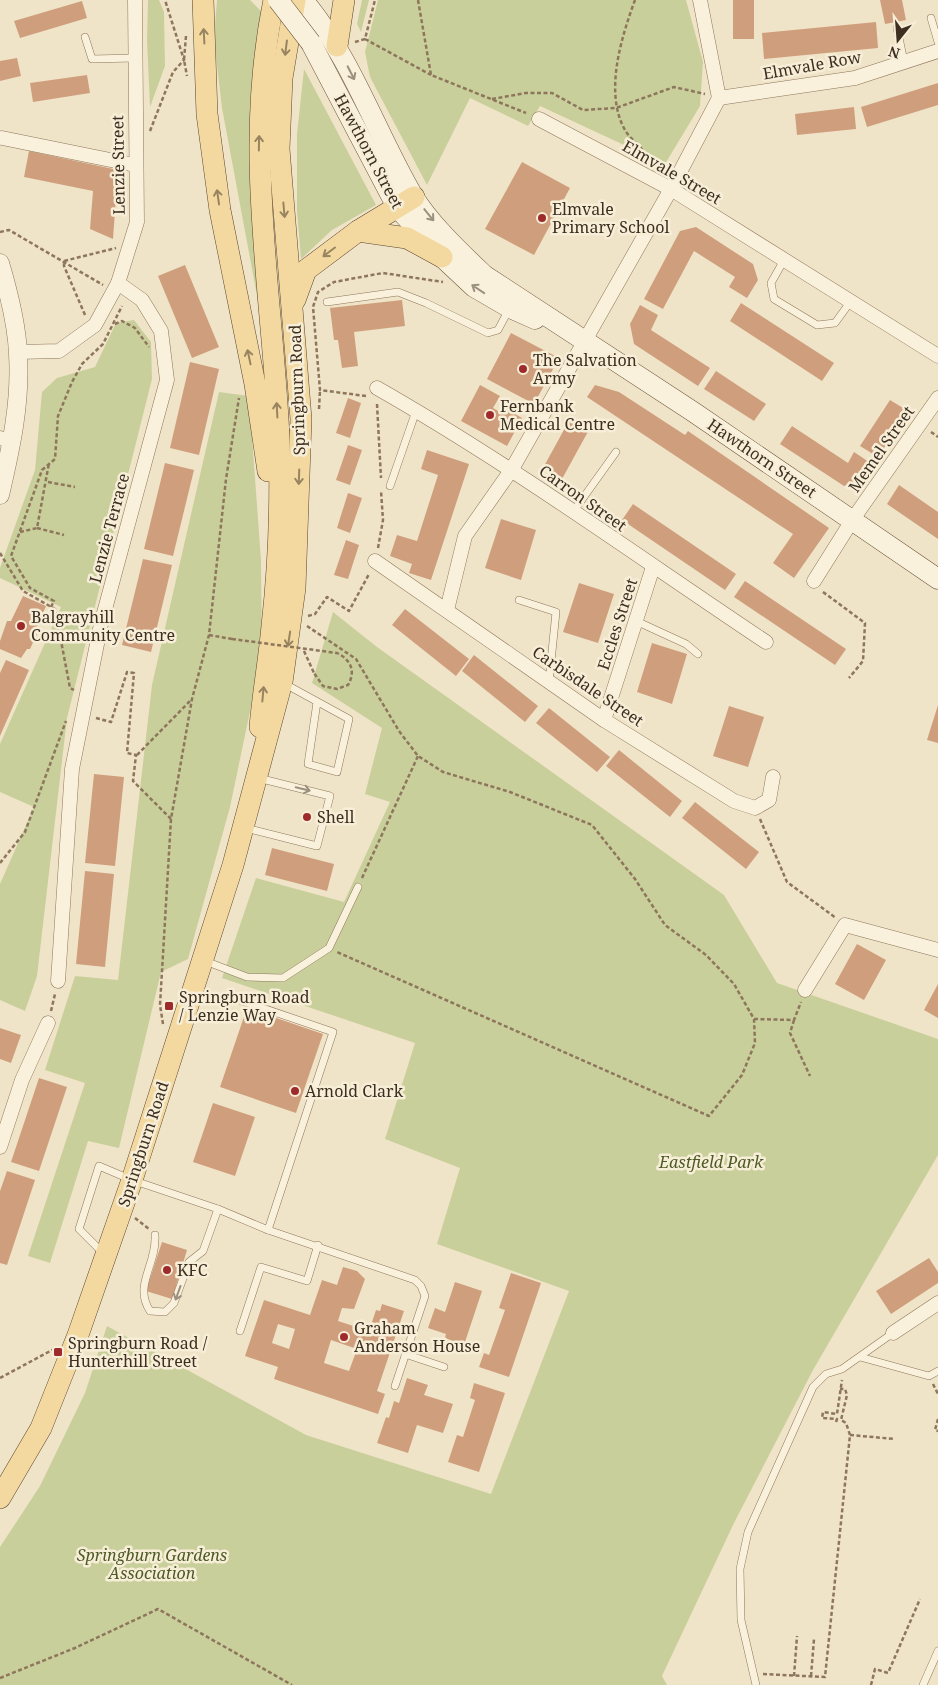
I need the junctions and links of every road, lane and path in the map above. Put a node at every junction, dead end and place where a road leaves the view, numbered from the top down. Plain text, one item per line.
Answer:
1 (135, 0) edge
2 (166, 0) edge
3 (203, 0) edge
4 (274, 0) edge
5 (278, 0) edge
6 (295, 0) edge
7 (303, 0) edge
8 (344, 0) edge
9 (375, 0) edge
10 (418, 0) edge
11 (634, 0) edge
12 (700, 0) edge
13 (931, 18) dead end
14 (897, 28) dead end
15 (186, 30) dead end
16 (85, 37) dead end
17 (332, 39) junction
18 (365, 39) junction
19 (938, 42) edge
20 (314, 49) junction
21 (938, 51) edge
22 (134, 58) junction
23 (184, 60) junction
24 (904, 62) junction
25 (431, 75) junction
26 (187, 79) dead end
27 (719, 98) junction
28 (492, 100) junction
29 (616, 108) junction
30 (159, 113) dead end
31 (539, 118) joint
32 (2, 138) dead end
33 (135, 165) junction
34 (649, 177) junction
35 (671, 189) junction
36 (406, 202) junction
37 (358, 231) junction
38 (0, 232) edge
39 (130, 244) junction
40 (442, 257) junction
41 (784, 260) junction
42 (64, 261) junction
43 (0, 263) edge
44 (448, 283) dead end
45 (119, 288) junction
46 (851, 301) junction
47 (327, 302) dead end
48 (513, 302) junction
49 (293, 305) junction
50 (114, 325) junction
51 (92, 327) junction
52 (585, 340) junction
53 (163, 346) junction
54 (18, 352) junction
55 (938, 356) edge
56 (72, 382) junction
57 (76, 384) dead end
58 (240, 391) dead end
59 (377, 393) junction
60 (938, 398) edge
61 (416, 410) junction
62 (6, 439) edge
63 (616, 452) dead end
64 (50, 463) junction
65 (512, 470) junction
66 (48, 482) junction
67 (390, 486) dead end
68 (74, 487) dead end
69 (0, 495) edge
70 (42, 504) junction
71 (47, 506) dead end
72 (573, 512) junction
73 (853, 519) junction
74 (37, 528) junction
75 (20, 532) junction
76 (64, 535) dead end
77 (278, 543) junction
78 (0, 553) edge
79 (375, 561) junction
80 (653, 567) junction
81 (938, 579) edge
82 (814, 581) joint
83 (519, 600) dead end
84 (52, 607) junction
85 (447, 610) junction
86 (636, 621) junction
87 (307, 626) junction
88 (306, 634) dead end
89 (209, 635) junction
90 (766, 642) dead end
91 (305, 643) dead end
92 (698, 654) dead end
93 (849, 678) dead end
94 (549, 681) junction
95 (282, 682) junction
96 (87, 697) junction
97 (192, 699) junction
98 (317, 702) junction
99 (83, 714) junction
100 (604, 720) junction
101 (136, 755) junction
102 (418, 756) junction
103 (256, 777) junction
104 (773, 777) dead end
105 (755, 808) junction
106 (171, 818) junction
107 (244, 827) junction
108 (0, 863) edge
109 (358, 887) joint
110 (845, 924) junction
111 (329, 948) junction
112 (938, 950) edge
113 (203, 960) junction
114 (58, 981) joint
115 (805, 990) joint
116 (242, 1001) dead end
117 (754, 1019) junction
118 (794, 1020) junction
119 (48, 1023) joint
120 (163, 1025) dead end
121 (810, 1076) dead end
122 (0, 1147) edge
123 (132, 1180) junction
124 (122, 1208) junction
125 (218, 1210) junction
126 (268, 1230) junction
127 (156, 1235) joint
128 (318, 1245) junction
129 (106, 1256) junction
130 (938, 1303) edge
131 (240, 1331) dead end
132 (893, 1333) joint
133 (78, 1335) junction
134 (405, 1354) junction
135 (860, 1357) junction
136 (444, 1367) dead end
137 (842, 1369) junction
138 (938, 1370) edge
139 (0, 1378) edge
140 (395, 1386) dead end
141 (840, 1389) junction
142 (938, 1419) edge
143 (836, 1422) dead end
144 (938, 1430) edge
145 (850, 1435) junction
146 (895, 1439) dead end
147 (0, 1498) edge
148 (920, 1599) dead end
149 (796, 1636) dead end
150 (814, 1639) dead end
151 (938, 1651) edge
152 (754, 1674) junction
153 (794, 1676) junction
154 (811, 1676) junction
155 (0, 1678) edge
156 (292, 1685) edge
157 (756, 1685) edge
158 (871, 1685) edge
159 (923, 1685) edge

1 - 22 street, Lenzie Street
2 - 23 path
77 -> 3 main road
77 -> 4 main road, Springburn Road
5 - 20 main road, Hawthorn Street, bridge
6 -> 49 main road, Springburn Road
7 - 17 main road, Hawthorn Street
8 - 17 main road
9 - 18 path
10 - 25 path
11 - 29 path
12 - 27 street
13 - 19 lane
14 - 24 lane
15 - 23 path
16 - 22 lane
17 - 18 path
17 - 20 main road
17 -> 36 main road, Hawthorn Street
18 - 25 path
20 - 36 main road, Hawthorn Street
21 - 24 street, Elmvale Row
22 - 33 street, Lenzie Street
23 - 26 path
23 - 30 path
24 - 27 street, Elmvale Row
25 - 28 path
27 - 29 path
27 - 35 street
28 - 29 path
28 - 31 path
29 - 34 path
31 - 34 street, Elmvale Street
32 - 33 street
33 - 39 street, Lenzie Street
34 - 35 street, Elmvale Street
35 - 41 street, Elmvale Street
35 - 52 street
36 - 37 main road
36 - 40 main road, Hawthorn Street
36 -> 48 main road, Hawthorn Street
37 - 40 main road
37 -> 49 main road
38 - 42 path
39 - 42 path
39 - 45 street, Lenzie Street
48 -> 40 main road, Hawthorn Street
41 - 46 street, Elmvale Street
41 - 46 lane
42 - 45 path
42 - 51 path
43 - 54 street
44 - 59 path
45 - 50 path
45 - 51 street, Lenzie Street
45 - 53 street, Lenzie Terrace
46 - 55 street, Elmvale Street
47 - 48 lane
48 - 52 main road, Hawthorn Street
49 -> 95 main road, Springburn Road
50 - 53 path
50 - 56 path
51 - 54 street, Lenzie Street
52 - 65 street
52 - 73 main road, Hawthorn Street
53 - 96 street, Lenzie Terrace
54 - 62 street
56 - 57 path
56 - 64 path
58 - 89 path
59 - 61 street, Carron Street
59 - 79 path
60 - 73 street, Memel Street
61 - 65 street, Carron Street
61 - 67 lane
62 - 69 street
63 - 72 lane
64 - 66 path
64 - 75 path
65 - 72 street, Carron Street
65 - 85 street
66 - 68 path
66 - 70 path
70 - 71 path
70 - 74 path
72 - 80 street, Carron Street
73 - 81 main road, Hawthorn Street
73 - 82 street, Memel Street
74 - 75 path
74 - 76 path
75 - 84 path
103 -> 77 main road, Springburn Road
78 - 84 path
79 - 85 street, Carbisdale Street
79 - 87 path
80 - 86 street, Eccles Street
80 - 90 street, Carron Street
82 - 93 path
83 - 94 lane
84 - 96 path
85 - 94 street, Carbisdale Street
86 - 92 lane
86 - 100 street, Eccles Street
87 - 88 path
87 - 102 path
89 - 91 path, bridge
89 - 97 path
94 - 100 street, Carbisdale Street
95 - 98 lane
95 - 103 main road, Springburn Road
96 - 99 street, Lenzie Terrace
97 - 101 path
97 - 106 path
98 - 98 lane
99 - 101 path
99 - 108 path
99 - 114 street, Lenzie Terrace
100 - 105 street, Carbisdale Street
101 - 106 path
102 - 109 path
102 - 117 path
103 - 107 main road, Springburn Road
103 -> 107 lane
104 - 105 street
105 - 110 path
106 - 120 path
107 - 113 main road, Springburn Road
109 - 111 lane
110 - 112 street
110 - 115 street
111 - 113 lane
111 - 117 path
113 - 123 main road, Springburn Road
114 - 119 path
115 - 118 path
116 - 126 lane
117 - 118 path
118 - 121 path
119 - 122 street
123 - 124 main road, Springburn Road
123 - 125 lane
123 - 129 lane
124 - 127 path
124 - 129 main road, Springburn Road
125 - 126 lane
125 -> 127 lane
126 - 128 lane
128 - 131 lane
128 - 134 lane
129 - 133 main road, Springburn Road
130 - 132 street
132 - 135 lane
133 - 139 path
133 - 147 main road, Springburn Road
134 - 136 lane
134 - 140 lane
135 - 137 lane
135 - 138 lane
137 - 141 path
137 - 152 lane
141 - 143 path
141 - 145 path
142 - 144 path
145 - 146 path
145 - 154 path
148 - 158 path
149 - 153 path
150 - 154 path
151 - 159 lane
152 - 153 path
152 - 157 lane
153 - 154 path
155 - 156 path

